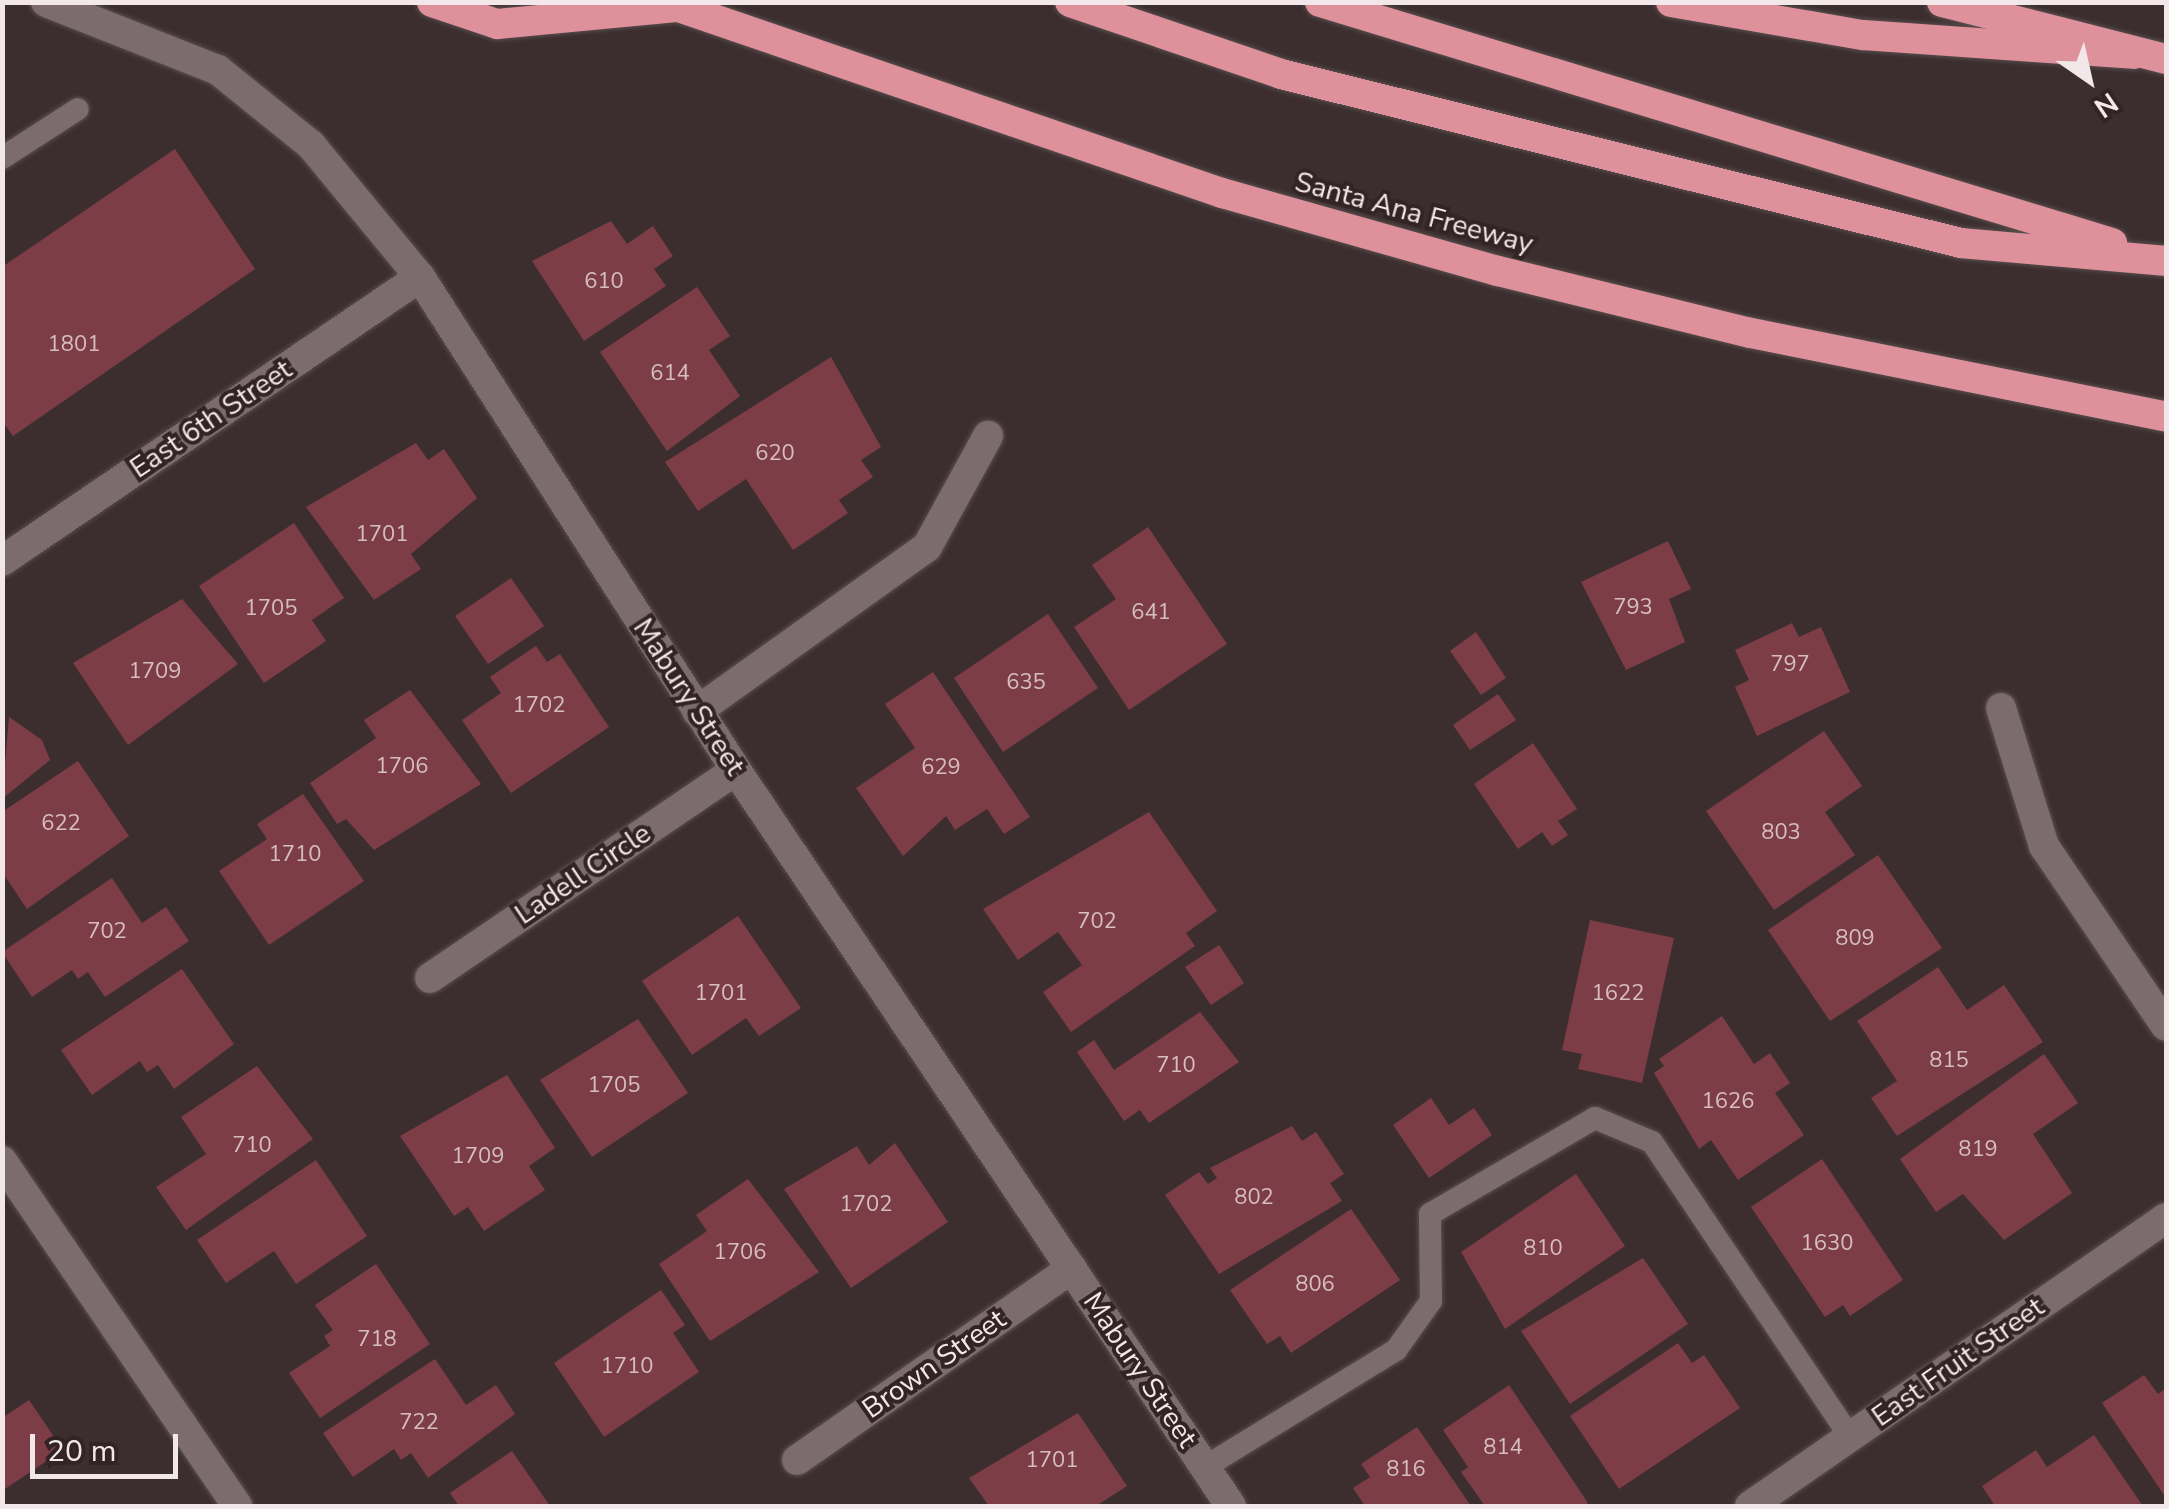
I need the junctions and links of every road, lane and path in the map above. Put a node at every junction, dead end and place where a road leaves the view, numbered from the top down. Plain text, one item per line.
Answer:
1 (46, 2) edge
2 (432, 2) edge
3 (1070, 2) edge
4 (1320, 2) edge
5 (1671, 2) edge
6 (1942, 2) edge
7 (670, 5) edge
8 (2133, 54) junction
9 (2166, 59) edge
10 (78, 109) dead end
11 (2, 158) edge
12 (2166, 260) edge
13 (420, 276) junction
14 (2166, 417) edge
15 (988, 436) dead end
16 (2, 560) edge
17 (2001, 708) dead end
18 (697, 711) junction
19 (736, 770) junction
20 (430, 978) dead end
21 (2166, 1026) edge
22 (2, 1161) edge
23 (2166, 1218) edge
24 (1072, 1268) junction
25 (1850, 1437) junction
26 (797, 1460) dead end
27 (1205, 1467) junction
28 (237, 1506) edge
29 (1232, 1506) edge
30 (1750, 1506) edge

1 - 13 street, Mabury Street
2 - 7 highway
3 - 12 highway
4 - 12 highway
5 - 8 highway
6 - 8 highway
7 - 14 highway, Santa Ana Freeway
8 - 9 highway
10 - 11 lane
13 - 16 street, East 6th Street
13 - 18 street, Mabury Street
15 - 18 street
17 - 21 street
18 - 19 street, Mabury Street
19 - 20 street, Ladell Circle
19 - 24 street, Mabury Street
22 - 28 street
23 - 25 street, East Fruit Street
24 - 26 street, Brown Street
24 - 27 street, Mabury Street
25 - 27 lane
25 - 30 street, East Fruit Street
27 - 29 street, Mabury Street

